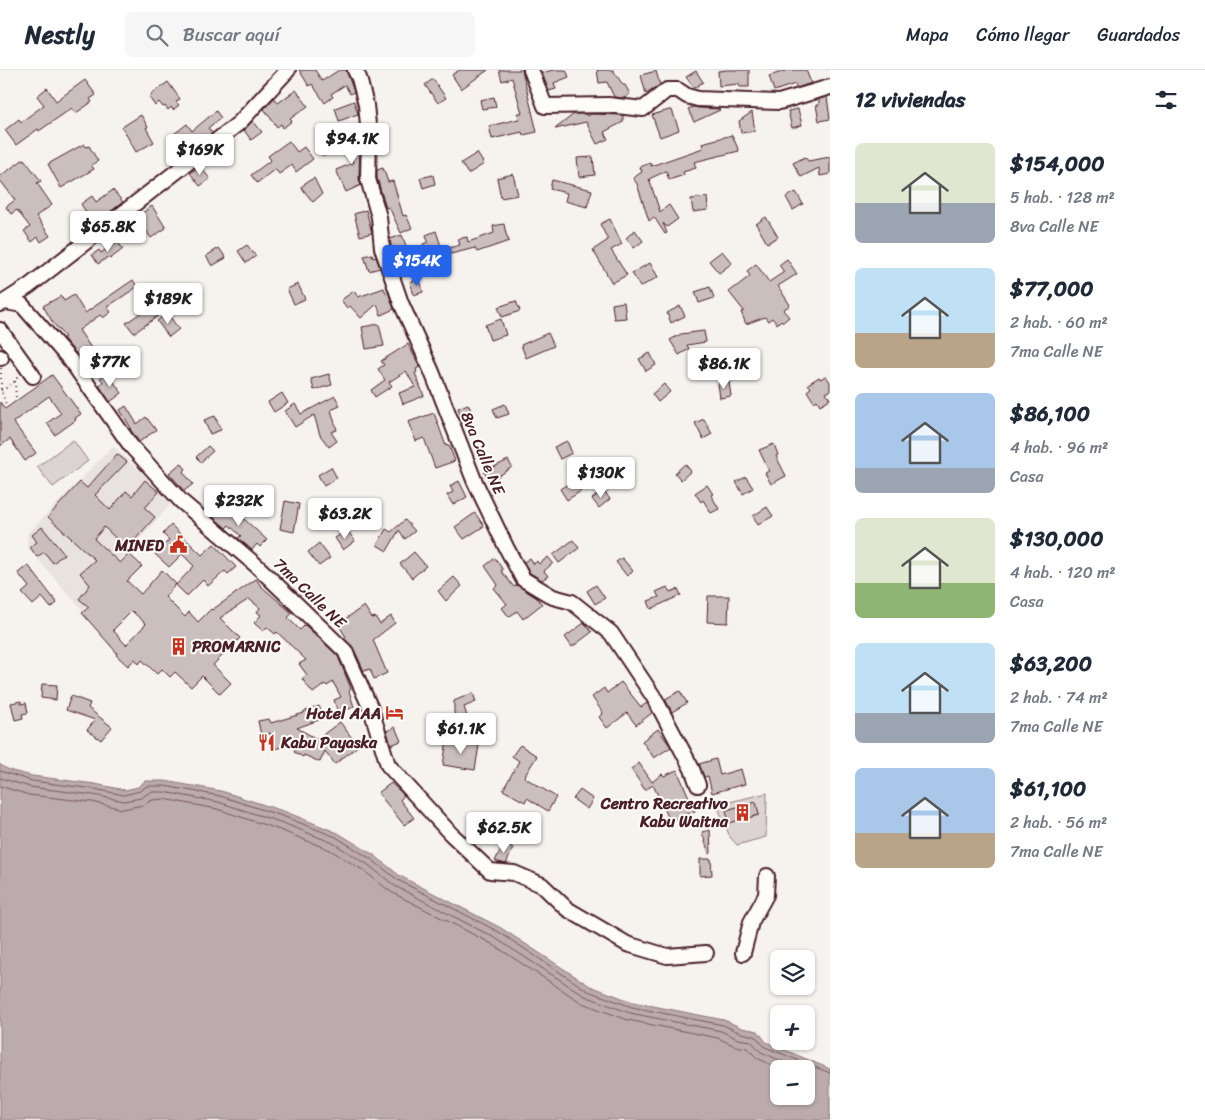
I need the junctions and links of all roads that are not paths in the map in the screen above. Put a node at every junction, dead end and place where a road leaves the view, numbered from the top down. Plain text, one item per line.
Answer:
1 (288, 70) edge
2 (354, 70) edge
3 (531, 70) edge
4 (830, 87) edge
5 (29, 286) junction
6 (3, 303) edge
7 (22, 306) junction
8 (0, 330) edge
9 (33, 376) dead end
10 (698, 785) dead end
11 (767, 876) dead end
12 (706, 953) dead end
13 (743, 953) dead end

1 - 5 street
2 - 10 street, 8va Calle NE
3 - 4 street
5 - 6 street
5 - 7 street
6 - 7 street
7 - 12 street, 7ma Calle NE
8 - 9 street
11 - 13 street

